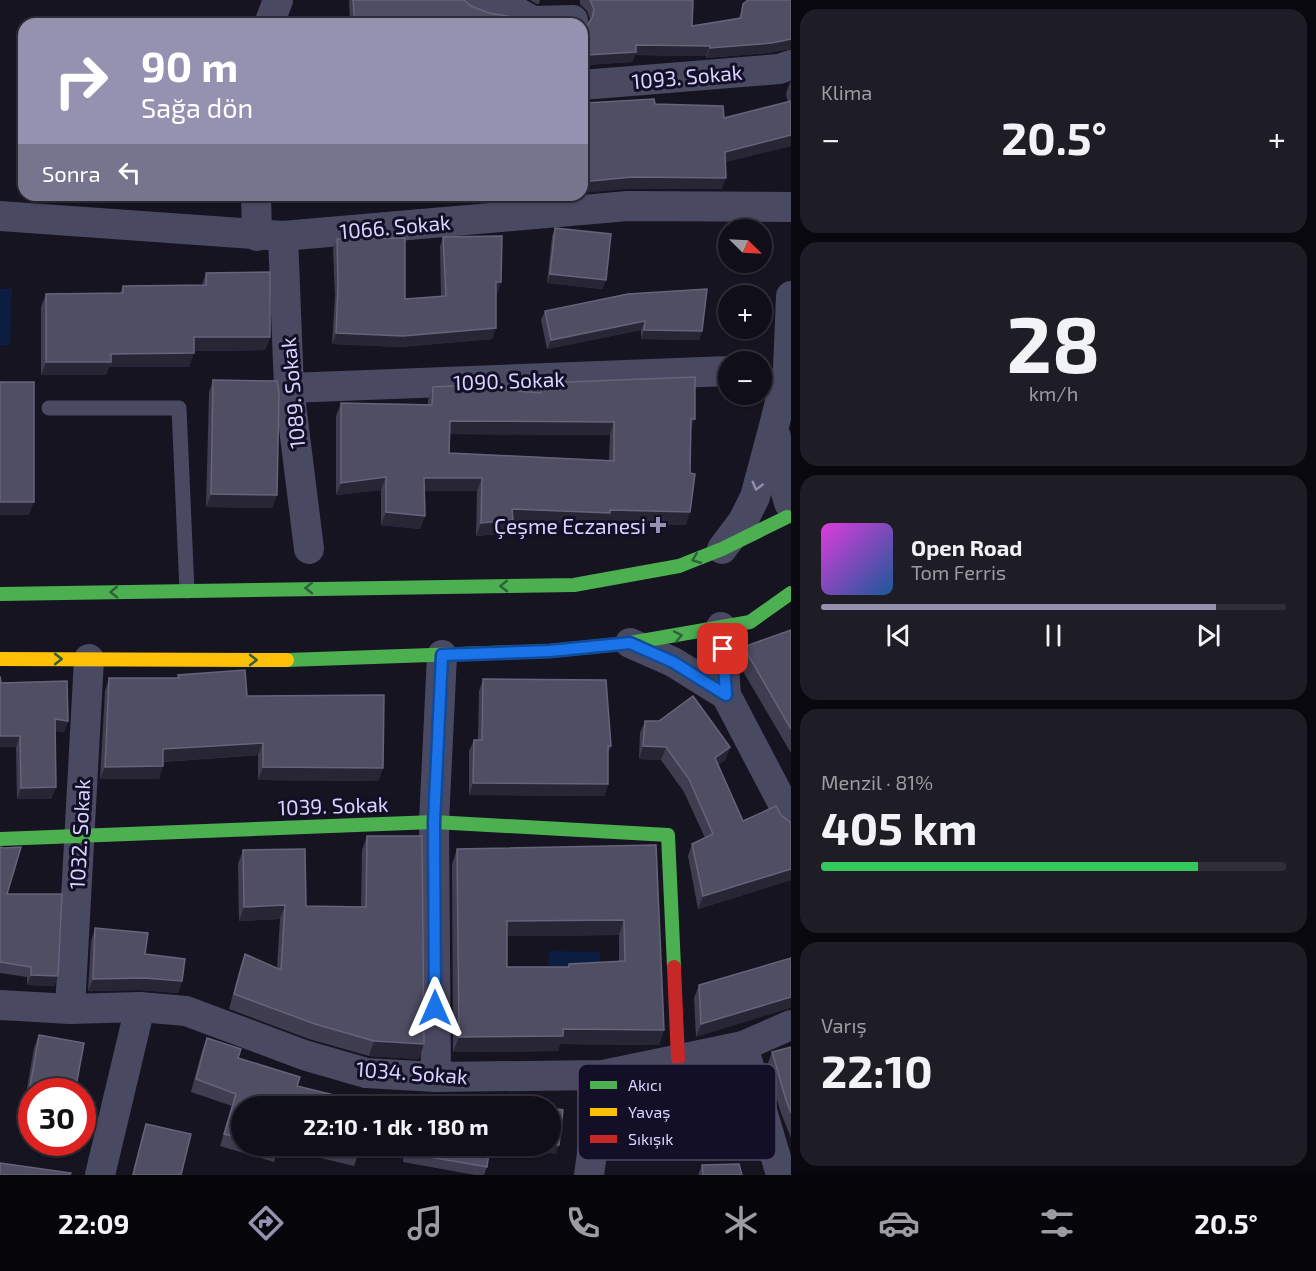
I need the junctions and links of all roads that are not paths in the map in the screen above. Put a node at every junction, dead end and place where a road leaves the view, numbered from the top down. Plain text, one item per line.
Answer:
1 (278, 0) edge
2 (474, 0) edge
3 (550, 0) edge
4 (271, 18) edge
5 (528, 18) edge
6 (567, 18) edge
7 (791, 65) edge
8 (588, 85) edge
9 (258, 201) edge
10 (791, 207) edge
11 (0, 216) edge
12 (270, 236) junction
13 (791, 296) edge
14 (718, 371) edge
15 (780, 374) edge
16 (289, 388) junction
17 (49, 408) dead end
18 (775, 422) junction
19 (789, 512) edge
20 (309, 549) dead end
21 (722, 549) junction
22 (187, 591) junction
23 (791, 593) edge
24 (0, 594) edge
25 (750, 622) junction
26 (769, 623) dead end
27 (721, 627) junction
28 (630, 643) junction
29 (442, 655) junction
30 (0, 658) edge
31 (89, 659) junction
32 (726, 695) junction
33 (791, 819) edge
34 (434, 822) junction
35 (79, 836) junction
36 (0, 839) edge
37 (0, 1005) edge
38 (140, 1007) junction
39 (70, 1009) junction
40 (791, 1025) edge
41 (743, 1046) junction
42 (678, 1059) junction
43 (655, 1064) edge
44 (748, 1064) edge
45 (578, 1075) edge
46 (436, 1077) junction
47 (776, 1158) edge
48 (591, 1160) edge
49 (100, 1175) edge
50 (589, 1175) edge
51 (781, 1175) edge

1 - 4 street
2 - 5 street
3 - 6 street
7 - 8 street, 1093. Sokak
9 - 12 street, 1089. Sokak
10 - 12 street, 1066. Sokak
11 - 12 street, 1066. Sokak
12 - 16 street, 1089. Sokak
13 - 15 street
14 - 16 street, 1090. Sokak
15 - 18 street
16 - 20 street, 1089. Sokak
17 - 22 lane
18 - 19 street
18 -> 21 street
19 - 21 main road
21 -> 22 main road
22 -> 24 main road
23 - 25 main road
25 - 26 main road
25 - 27 main road
28 -> 27 main road
27 - 32 street
28 - 29 main road
28 - 32 street
31 -> 29 main road
29 - 34 street
30 -> 31 main road
31 - 35 street, 1032. Sokak
32 - 33 street
34 - 35 main road, 1039. Sokak
34 - 42 main road, 1039. Sokak
34 - 46 street
35 - 36 main road, 1039. Sokak
35 - 39 street, 1032. Sokak
37 - 39 street, 1034. Sokak
38 - 39 street, 1034. Sokak
38 - 46 street, 1034. Sokak
38 - 49 street
40 - 41 street, 1034. Sokak
41 - 42 street, 1034. Sokak
41 - 44 street
42 - 43 street, 1034. Sokak
45 - 46 street, 1034. Sokak
47 - 51 street
48 - 50 street

